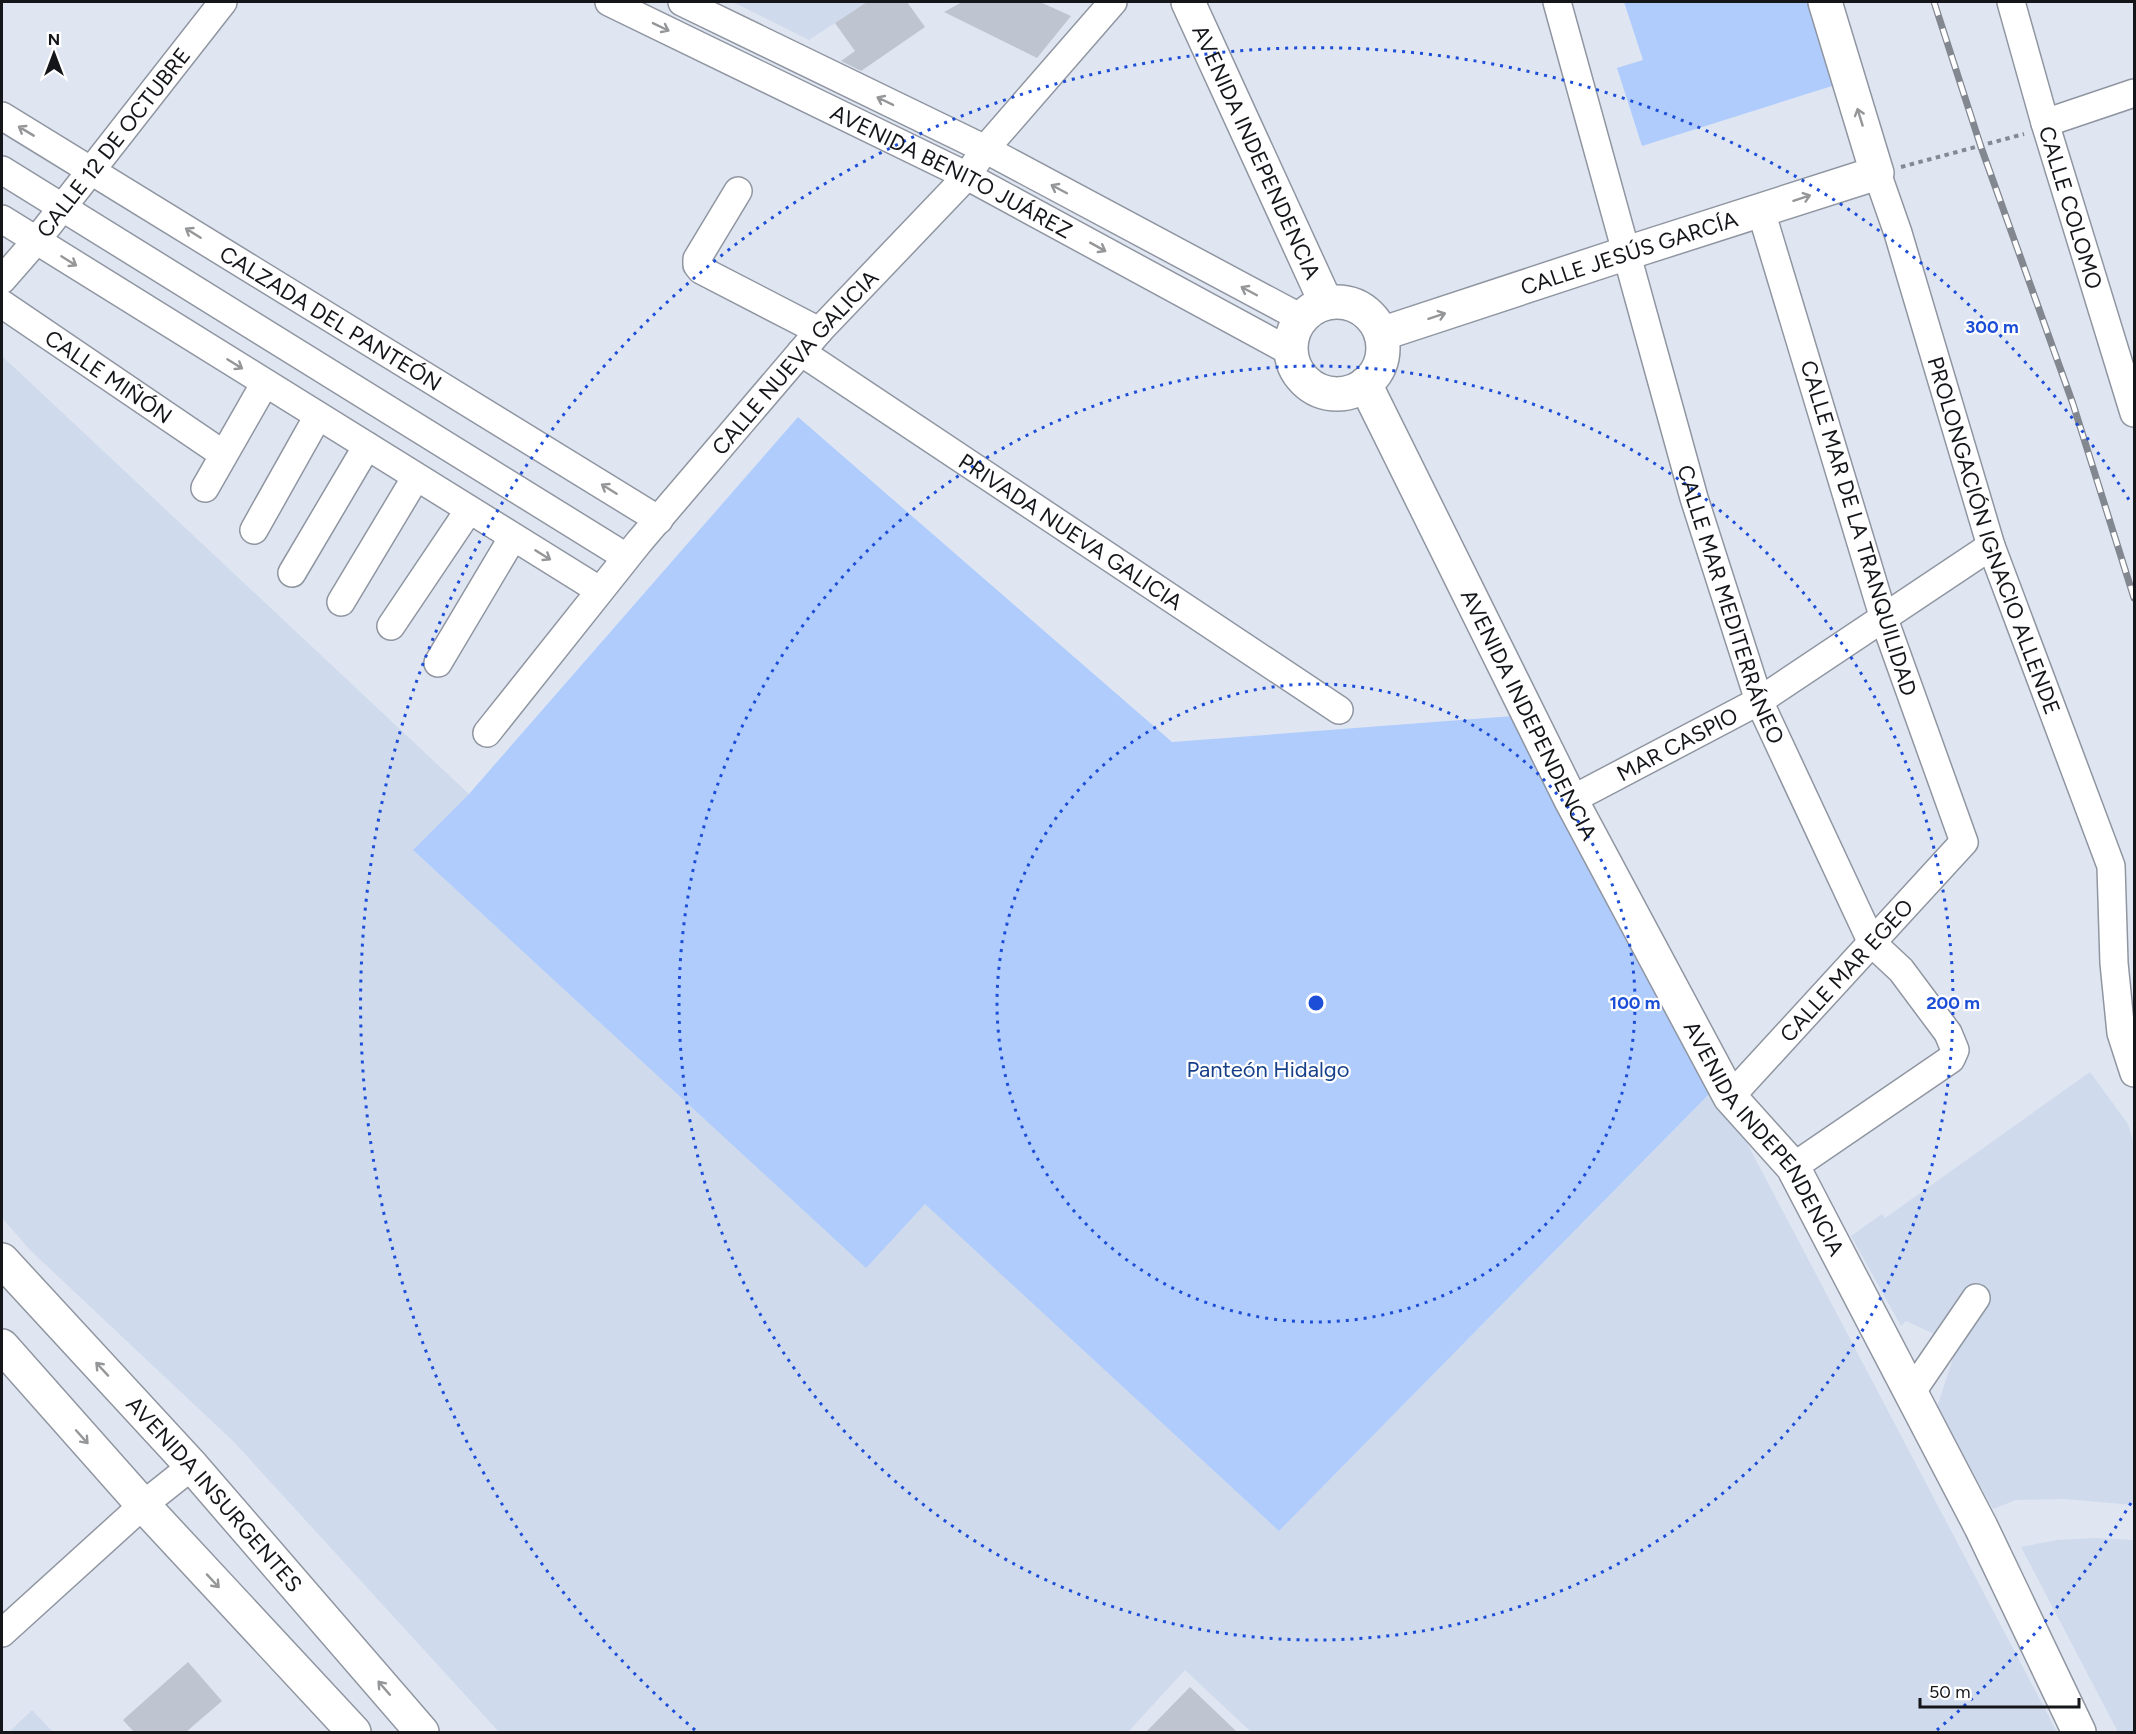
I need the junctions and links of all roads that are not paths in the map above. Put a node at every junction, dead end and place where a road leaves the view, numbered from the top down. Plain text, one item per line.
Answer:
1 (223, 2) edge
2 (609, 2) edge
3 (682, 2) edge
4 (1113, 2) edge
5 (1188, 2) edge
6 (1557, 2) edge
7 (1825, 2) edge
8 (2011, 2) edge
9 (2134, 93) edge
10 (2, 116) edge
11 (2045, 123) junction
12 (985, 149) junction
13 (2, 170) edge
14 (92, 170) junction
15 (1877, 173) junction
16 (968, 176) junction
17 (738, 191) dead end
18 (62, 207) junction
19 (1761, 211) junction
20 (2, 219) edge
21 (36, 241) junction
22 (1627, 252) junction
23 (2, 280) edge
24 (2, 304) edge
25 (1314, 311) junction
26 (819, 331) junction
27 (1381, 334) junction
28 (801, 352) junction
29 (1291, 352) junction
30 (265, 383) junction
31 (1365, 384) junction
32 (2134, 413) edge
33 (318, 416) junction
34 (367, 446) junction
35 (217, 450) dead end
36 (416, 477) junction
37 (205, 488) dead end
38 (469, 510) junction
39 (659, 520) junction
40 (254, 530) dead end
41 (513, 537) junction
42 (1991, 546) junction
43 (626, 557) junction
44 (292, 573) dead end
45 (599, 590) junction
46 (341, 602) dead end
47 (1884, 619) junction
48 (392, 626) dead end
49 (438, 663) dead end
50 (1759, 701) junction
51 (1339, 710) dead end
52 (487, 733) dead end
53 (1571, 800) junction
54 (1964, 842) joint
55 (1872, 943) junction
56 (2134, 1073) edge
57 (1730, 1097) junction
58 (1793, 1167) junction
59 (2, 1260) edge
60 (1976, 1298) dead end
61 (2, 1346) edge
62 (1911, 1393) junction
63 (192, 1466) junction
64 (143, 1505) junction
65 (2, 1633) edge
66 (354, 1732) edge
67 (422, 1732) edge
68 (2079, 1732) edge

1 - 14 street, CALLE 12 DE OCTUBRE
2 -> 16 street, AVENIDA BENITO JUÁREZ
12 -> 3 street, AVENIDA BENITO JUÁREZ
4 - 12 street, CALLE NUEVA GALICIA
5 - 25 main road, AVENIDA INDEPENDENCIA
6 - 22 street, CALLE MAR MEDITERRÁNEO
15 -> 7 main road, PROLONGACIÓN IGNACIO ALLENDE
8 - 11 street, CALLE COLOMO
9 - 11 street
14 -> 10 street, CALZADA DEL PANTEÓN
11 - 32 street, CALLE COLOMO
12 - 16 street, CALLE NUEVA GALICIA
25 -> 12 street, AVENIDA BENITO JUÁREZ
13 - 18 street
14 - 18 street, CALLE 12 DE OCTUBRE
39 -> 14 street, CALZADA DEL PANTEÓN
19 -> 15 main road, CALLE JESÚS GARCÍA
15 - 42 street, PROLONGACIÓN IGNACIO ALLENDE
16 - 26 street, CALLE NUEVA GALICIA
16 -> 29 street, AVENIDA BENITO JUÁREZ
17 - 26 street
18 - 21 street, CALLE 12 DE OCTUBRE
18 - 43 street
19 - 22 main road, CALLE JESÚS GARCÍA
19 - 47 street, CALLE MAR DE LA TRANQUILIDAD
20 - 21 street
21 - 23 street, CALLE 12 DE OCTUBRE
21 -> 30 street
27 -> 22 main road, CALLE JESÚS GARCÍA
22 - 50 street, CALLE MAR MEDITERRÁNEO
24 - 35 street, CALLE MIÑÓN
25 - 27 main road
25 - 29 main road
26 - 28 street, CALLE NUEVA GALICIA
27 - 31 main road
28 - 39 street, CALLE NUEVA GALICIA
28 - 51 street, PRIVADA NUEVA GALICIA
29 - 31 main road
30 - 33 street
30 - 37 street
31 - 53 main road, AVENIDA INDEPENDENCIA
33 - 34 street
33 - 40 street
34 - 36 street
34 - 44 street
36 - 38 street
36 - 46 street
38 - 41 street
38 - 48 street
39 - 43 street, CALLE NUEVA GALICIA
41 -> 45 street
41 - 49 street
42 - 47 street, MAR CASPIO
42 - 56 street, PROLONGACIÓN IGNACIO ALLENDE
43 - 45 street, CALLE NUEVA GALICIA
45 - 52 street, CALLE NUEVA GALICIA
47 - 50 street, MAR CASPIO
47 - 54 street, CALLE MAR DE LA TRANQUILIDAD
50 - 53 street, MAR CASPIO
50 - 55 street, CALLE MAR MEDITERRÁNEO
53 - 57 main road, AVENIDA INDEPENDENCIA
54 - 55 street, CALLE MAR EGEO
55 - 57 street, CALLE MAR EGEO
55 - 58 street
57 - 58 main road, AVENIDA INDEPENDENCIA
58 - 62 main road, AVENIDA INDEPENDENCIA
63 -> 59 main road, AVENIDA INSURGENTES
60 - 62 street
61 -> 64 main road
62 - 68 main road, AVENIDA INDEPENDENCIA
63 - 64 street
67 -> 63 main road, AVENIDA INSURGENTES
64 - 65 street
64 -> 66 main road

